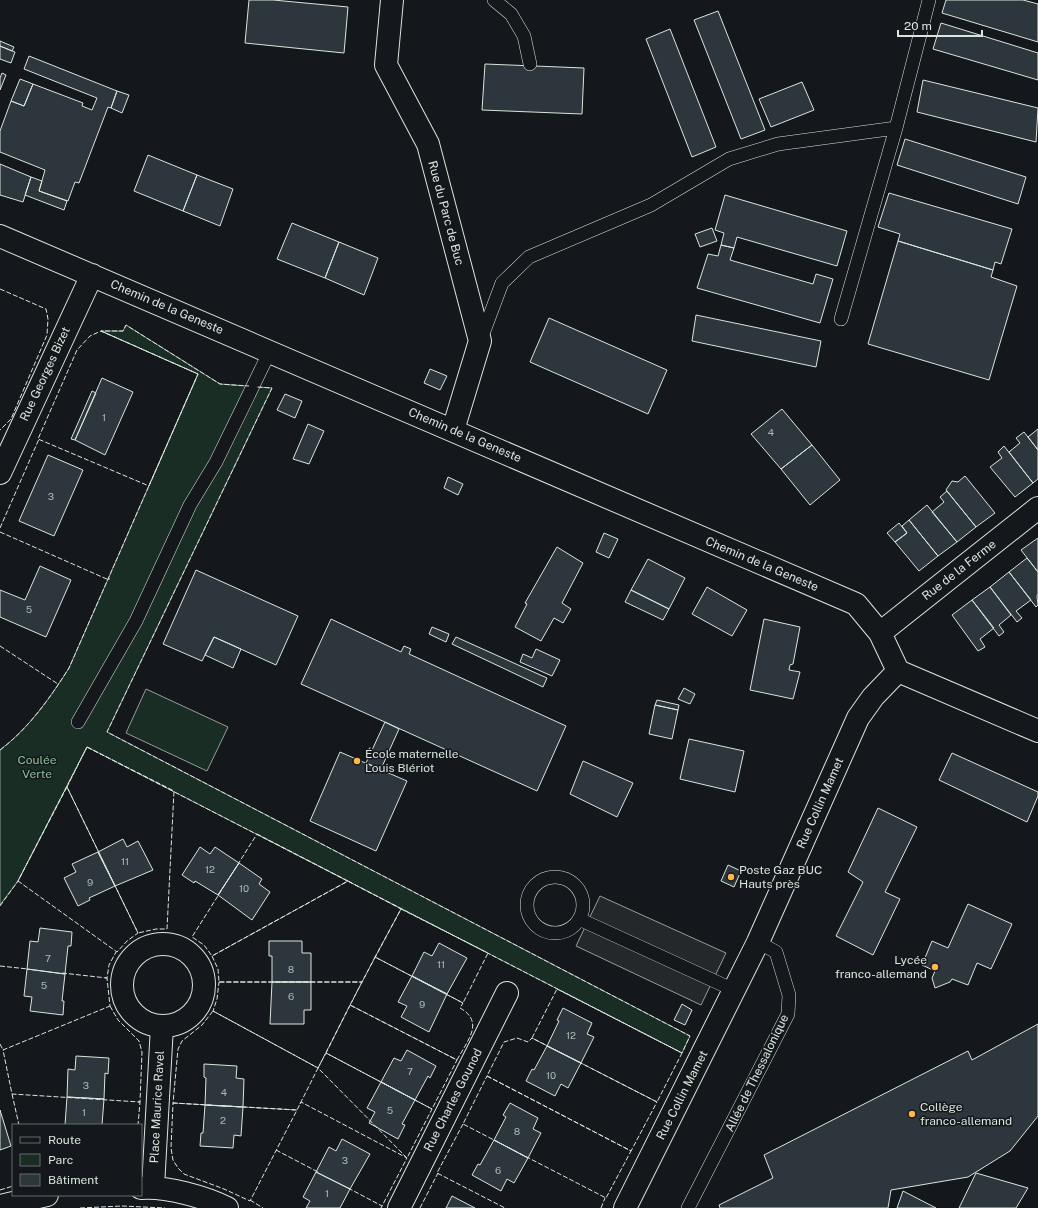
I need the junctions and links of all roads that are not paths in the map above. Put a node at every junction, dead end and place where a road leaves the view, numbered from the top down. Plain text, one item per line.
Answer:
1 (392, 0) edge
2 (494, 0) edge
3 (929, 0) edge
4 (530, 64) dead end
5 (896, 128) junction
6 (0, 236) edge
7 (92, 275) junction
8 (841, 320) dead end
9 (480, 341) junction
10 (270, 351) junction
11 (453, 430) junction
12 (1, 466) edge
13 (1038, 508) edge
14 (880, 632) junction
15 (898, 671) junction
16 (78, 722) dead end
17 (1038, 731) edge
18 (579, 919) junction
19 (758, 942) junction
20 (734, 990) junction
21 (507, 993) dead end
22 (162, 1026) dead end
23 (147, 1187) edge
24 (43, 1196) edge
25 (0, 1206) edge
26 (227, 1208) edge
27 (399, 1208) edge
28 (625, 1208) edge
29 (688, 1208) edge

1 - 9 street, Rue du Parc de Buc
2 - 4 lane
3 - 5 lane
5 - 8 lane
5 - 9 lane
6 - 7 street, Chemin de la Geneste
7 - 10 street, Chemin de la Geneste
7 - 12 street, Rue Georges Bizet
9 - 11 street
10 - 11 street, Chemin de la Geneste
10 - 16 lane
11 - 14 street, Chemin de la Geneste
13 - 14 street, Rue de la Ferme
14 - 15 street, Chemin de la Geneste
15 - 17 street
15 - 19 street, Rue Collin Mamet
18 - 18 lane
18 - 20 lane
19 - 20 street, Rue Collin Mamet
19 - 29 lane, Allée de Thessalonique
20 - 28 street, Rue Collin Mamet
21 - 27 street, Rue Charles Gounod
22 - 23 street, Place Maurice Ravel
23 - 26 street
24 - 25 street

